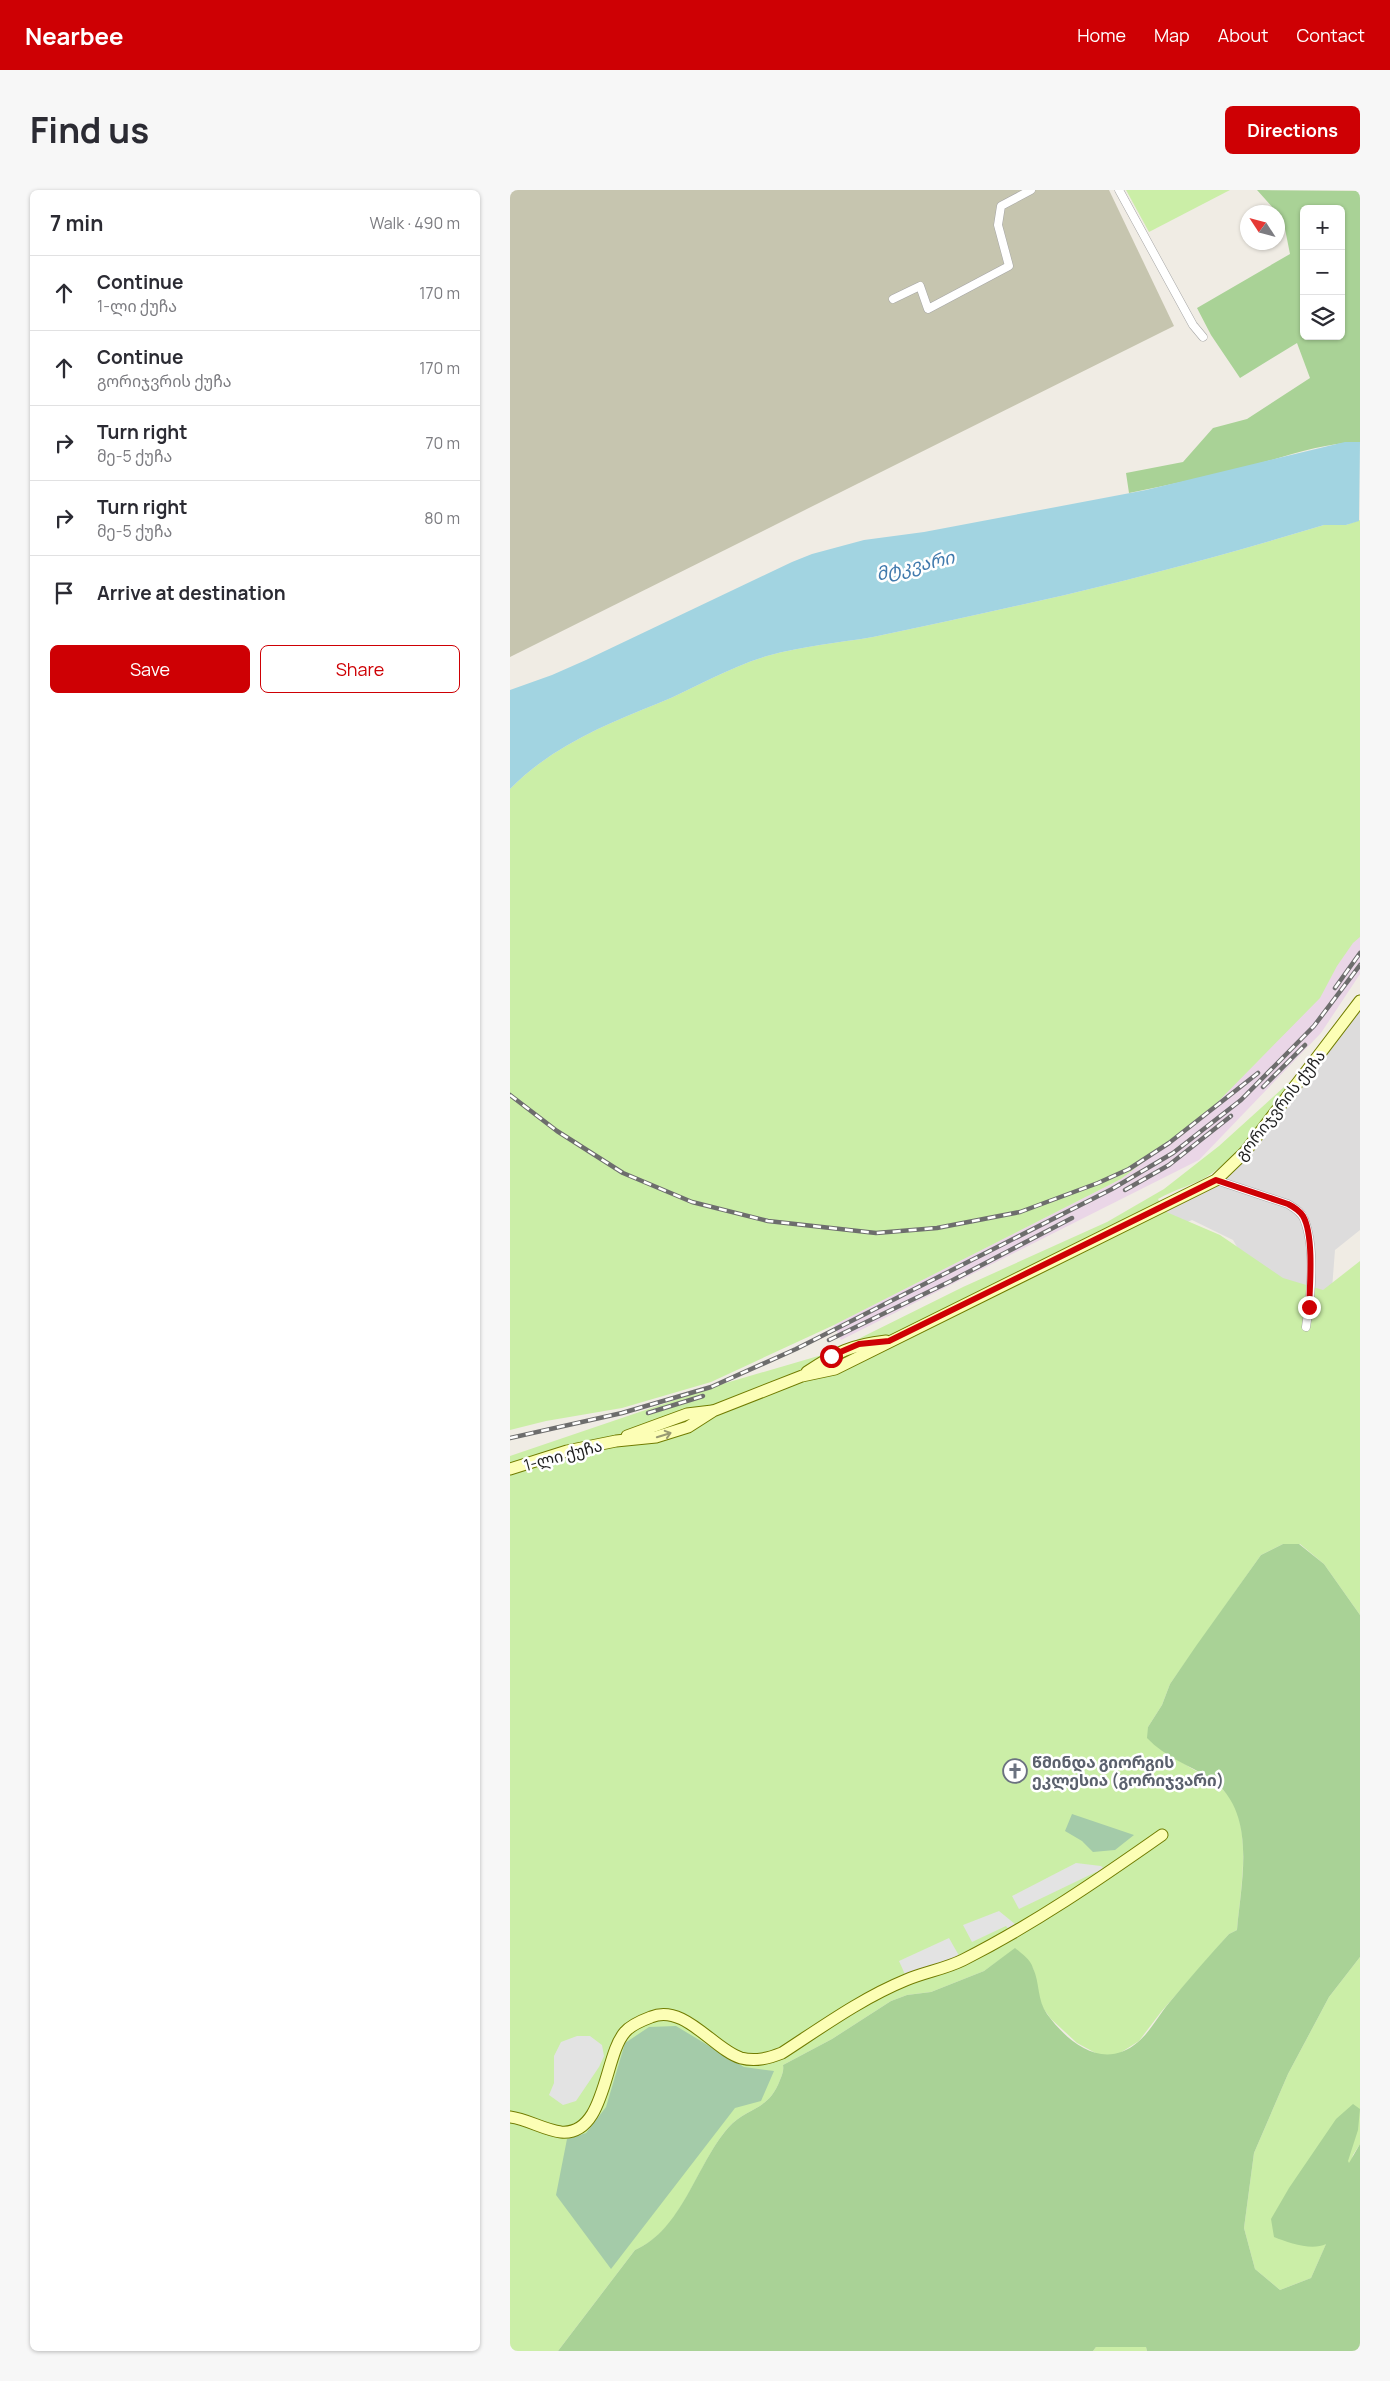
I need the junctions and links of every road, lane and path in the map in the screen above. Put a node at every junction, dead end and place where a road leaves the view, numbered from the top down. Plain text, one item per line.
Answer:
1 (1031, 190) edge
2 (1119, 190) edge
3 (893, 299) dead end
4 (1203, 337) dead end
5 (1359, 1004) edge
6 (1216, 1180) junction
7 (1024, 1274) joint
8 (1306, 1327) dead end
9 (510, 1469) edge
10 (1162, 1835) dead end
11 (510, 2117) edge

1 - 3 street
2 - 4 street
5 - 6 main road, გორიჯვრის ქუჩა
6 - 7 main road, გორიჯვრის ქუჩა
6 - 8 street
7 - 9 main road, 1-ლი ქუჩა
10 - 11 main road

